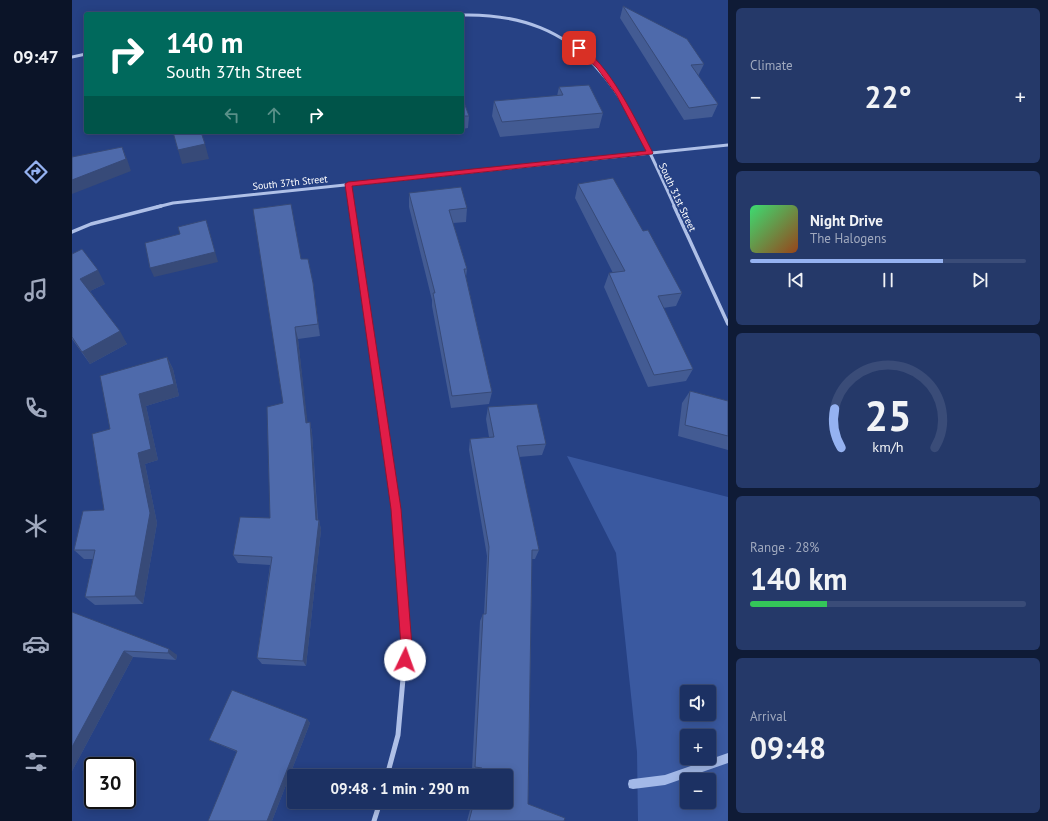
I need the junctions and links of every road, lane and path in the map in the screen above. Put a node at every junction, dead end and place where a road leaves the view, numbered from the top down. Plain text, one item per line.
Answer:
1 (464, 15) edge
2 (84, 54) edge
3 (72, 57) edge
4 (728, 145) edge
5 (650, 153) junction
6 (348, 184) junction
7 (72, 232) edge
8 (728, 324) edge
9 (389, 769) edge
10 (378, 809) edge
11 (374, 821) edge

1 - 5 street, South 31st Street
2 - 3 street
4 - 5 street, South 37th Street
5 - 6 street, South 37th Street
5 - 8 street, South 31st Street
6 - 7 street, South 37th Street
6 - 9 street
10 - 11 street

